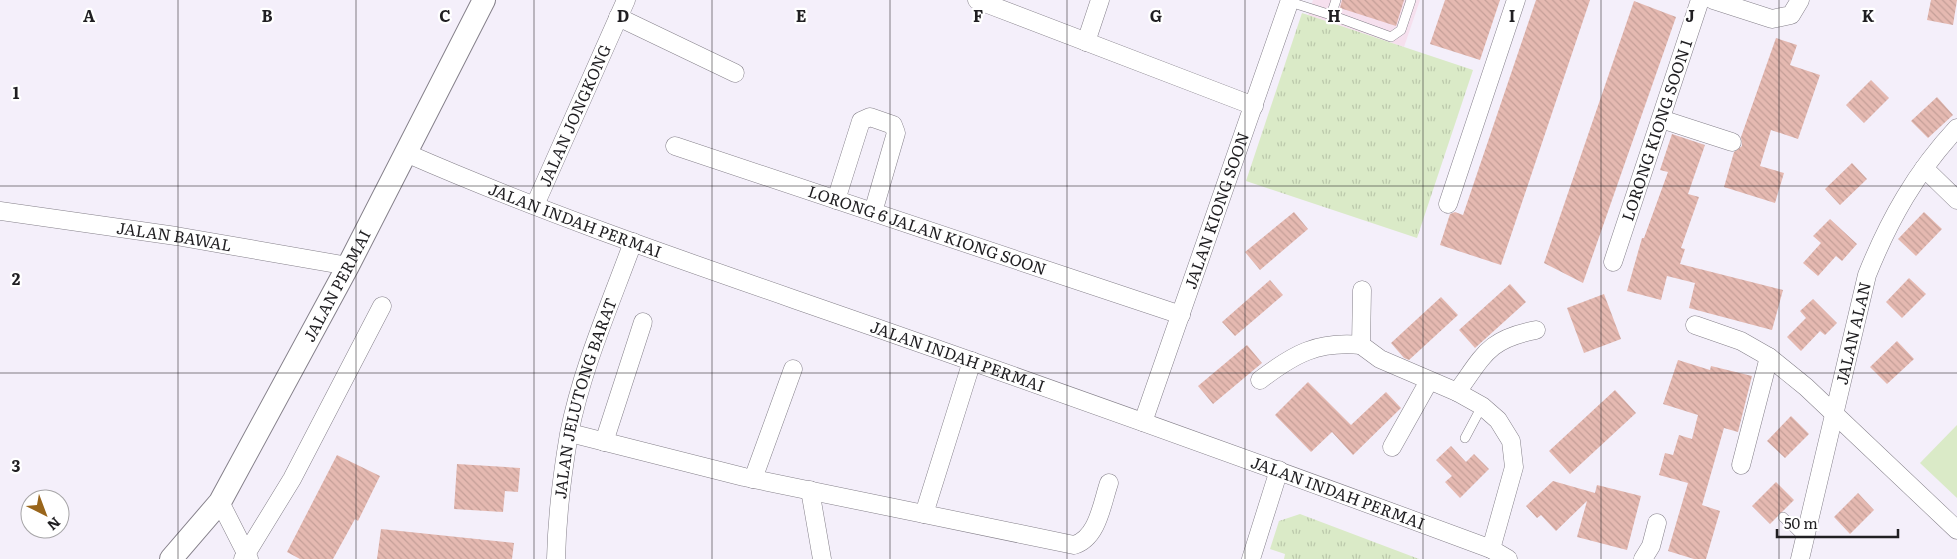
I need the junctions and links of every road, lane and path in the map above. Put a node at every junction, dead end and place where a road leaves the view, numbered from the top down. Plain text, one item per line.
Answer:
1 (484, 0) edge
2 (626, 0) edge
3 (977, 0) edge
4 (1100, 0) edge
5 (1336, 0) edge
6 (1411, 0) edge
7 (1516, 0) edge
8 (1700, 0) edge
9 (1713, 0) edge
10 (1800, 0) edge
11 (1290, 1) edge
12 (1331, 15) junction
13 (618, 17) junction
14 (1086, 42) junction
15 (735, 73) dead end
16 (1254, 106) junction
17 (1661, 119) junction
18 (1957, 128) edge
19 (1732, 142) dead end
20 (675, 146) dead end
21 (406, 153) junction
22 (1924, 168) junction
23 (836, 200) junction
24 (1957, 200) edge
25 (1448, 204) dead end
26 (535, 205) junction
27 (0, 211) edge
28 (873, 212) junction
29 (633, 242) junction
30 (1613, 262) dead end
31 (348, 266) junction
32 (1362, 290) dead end
33 (382, 306) dead end
34 (1181, 314) junction
35 (643, 322) dead end
36 (1695, 325) dead end
37 (1536, 330) dead end
38 (1361, 345) junction
39 (1769, 356) junction
40 (972, 361) junction
41 (793, 369) dead end
42 (1260, 380) dead end
43 (1429, 381) junction
44 (1457, 392) junction
45 (1482, 406) junction
46 (1834, 414) junction
47 (1143, 422) junction
48 (570, 432) junction
49 (1464, 438) dead end
50 (604, 442) junction
51 (1392, 447) dead end
52 (1741, 465) dead end
53 (1279, 470) junction
54 (753, 479) junction
55 (1109, 483) dead end
56 (810, 490) junction
57 (220, 502) junction
58 (924, 514) junction
59 (1783, 517) dead end
60 (1657, 523) dead end
61 (1957, 530) edge
62 (1805, 539) junction
63 (1491, 549) junction
64 (246, 558) edge
65 (171, 559) edge
66 (556, 559) edge
67 (822, 559) edge
68 (1251, 559) edge
69 (1508, 559) edge
70 (1643, 559) edge
71 (1800, 559) edge

1 - 21 street, JALAN PERMAI
2 - 13 street, JALAN JONGKONG
3 - 14 street
4 - 14 street
5 - 12 lane
6 - 12 lane
7 - 25 street
8 - 17 street, LORONG KIONG SOON 1
9 - 10 street
11 - 12 lane
11 - 16 street, JALAN KIONG SOON
13 - 15 street
13 - 26 street, JALAN JONGKONG
14 - 16 street
16 - 34 street, JALAN KIONG SOON
17 - 19 street
17 - 30 street, LORONG KIONG SOON 1
18 - 22 street, JALAN ALAN
20 - 23 street, LORONG 6 JALAN KIONG SOON
21 - 26 street, JALAN INDAH PERMAI
21 - 31 street, JALAN PERMAI
22 - 24 street
22 - 46 street, JALAN ALAN
23 - 28 street, LORONG 6 JALAN KIONG SOON
23 - 28 street
26 - 29 street, JALAN INDAH PERMAI
27 - 31 street, JALAN BAWAL
28 - 34 street, LORONG 6 JALAN KIONG SOON
29 - 40 street, JALAN INDAH PERMAI
29 - 48 street, JALAN JELUTONG BARAT
31 - 57 street, JALAN PERMAI
32 - 38 street
33 - 64 street
34 - 47 street, JALAN KIONG SOON
35 - 50 street
36 - 39 street
37 - 44 street
38 - 42 street
38 - 43 street
39 - 46 street
39 - 52 street
40 - 47 street, JALAN INDAH PERMAI
40 - 58 street
41 - 54 street
43 - 44 street
43 - 51 street
44 - 45 street
45 - 49 lane
45 - 63 street
46 - 61 street
46 - 62 street, JALAN ALAN
47 - 53 street, JALAN INDAH PERMAI
48 - 50 street
48 - 66 street, JALAN JELUTONG BARAT
50 - 54 street
53 - 63 street, JALAN INDAH PERMAI
53 - 68 street
54 - 56 street
55 - 58 street
56 - 58 street
56 - 67 street
57 - 64 street
57 - 65 street, JALAN PERMAI
59 - 62 lane
60 - 70 street
62 - 71 street, JALAN ALAN
63 - 69 street, JALAN INDAH PERMAI

